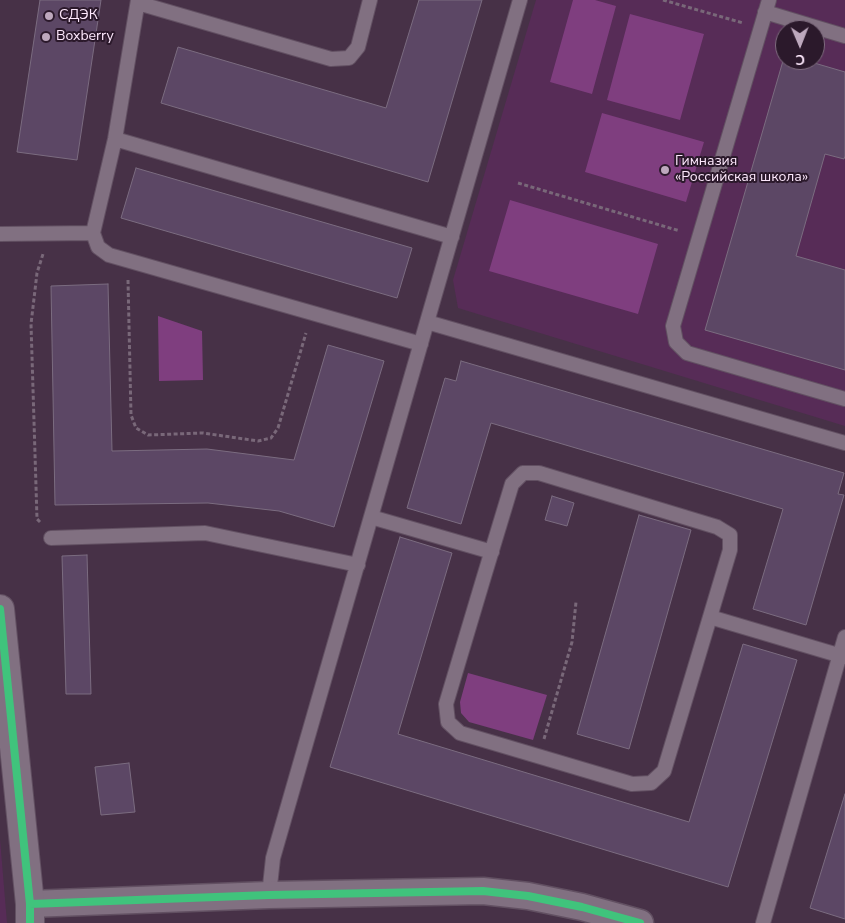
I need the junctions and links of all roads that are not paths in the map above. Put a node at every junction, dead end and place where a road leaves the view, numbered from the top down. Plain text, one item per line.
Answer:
1 (370, 0) edge
2 (520, 0) edge
3 (138, 2) edge
4 (767, 6) edge
5 (845, 36) edge
6 (116, 139) junction
7 (93, 233) junction
8 (0, 234) edge
9 (452, 237) junction
10 (428, 322) junction
11 (421, 344) junction
12 (845, 399) edge
13 (845, 443) edge
14 (371, 518) junction
15 (52, 538) road end
16 (492, 552) junction
17 (358, 565) junction
18 (710, 617) junction
19 (1, 625) edge
20 (845, 637) edge
21 (842, 656) edge
22 (269, 895) junction
23 (30, 914) edge
24 (640, 923) edge
25 (763, 923) edge

1 - 3 lane
2 - 9 lane
3 - 6 lane
4 - 5 lane
4 - 12 lane
6 - 7 lane
6 - 9 lane
7 - 8 lane
7 - 11 lane
9 - 10 lane
10 - 11 lane
10 - 13 lane
11 - 14 lane
14 - 16 lane
14 - 17 lane
15 - 17 lane
16 - 18 lane
16 - 18 lane
17 - 22 lane
18 - 21 lane
19 - 23 street
20 - 21 lane
21 - 25 lane
22 - 23 street
22 - 24 street

